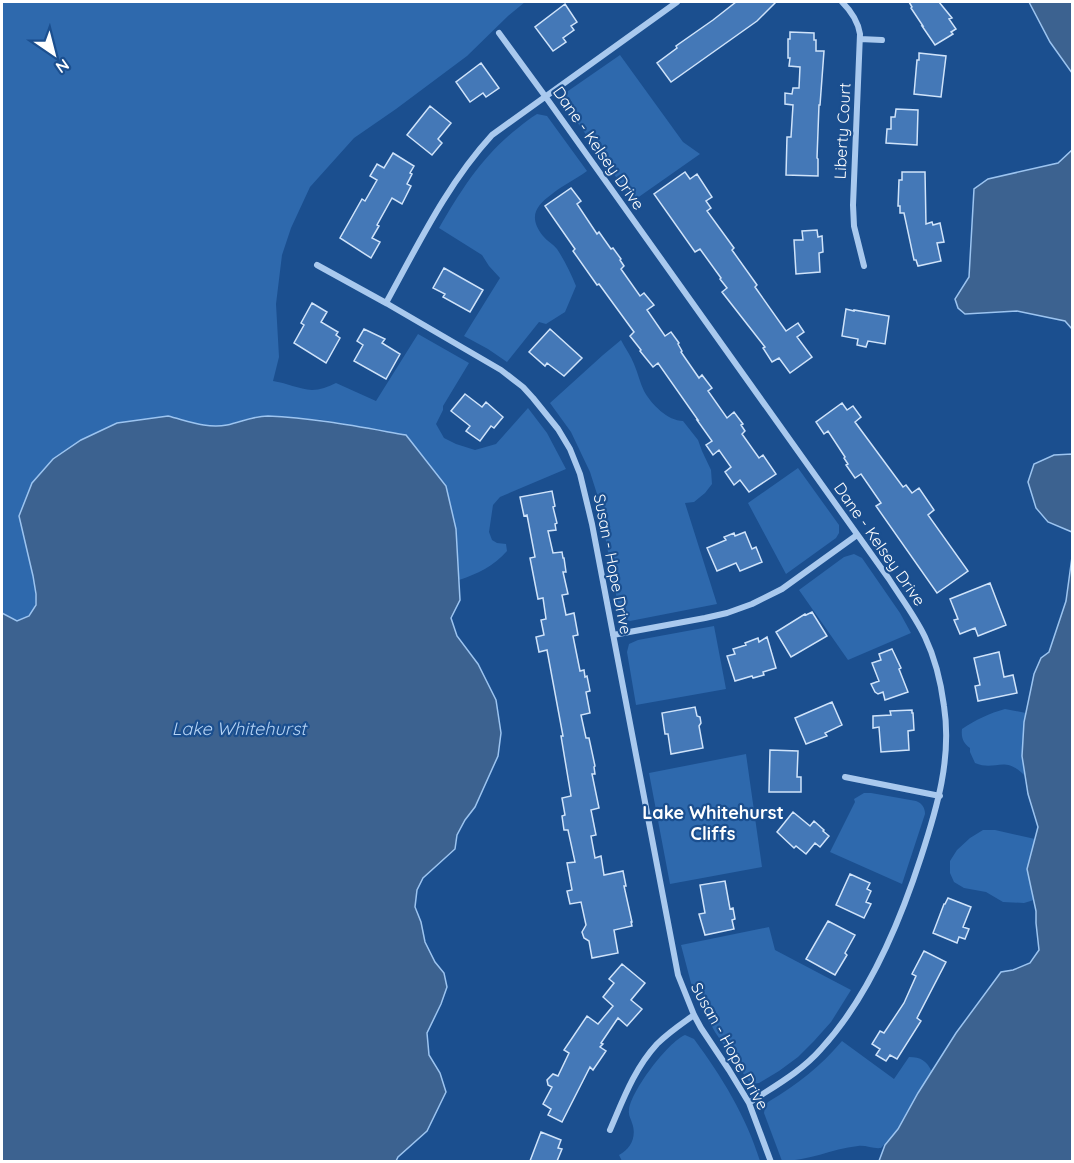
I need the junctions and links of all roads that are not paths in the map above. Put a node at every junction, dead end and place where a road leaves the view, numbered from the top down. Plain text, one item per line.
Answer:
1 (677, 2) edge
2 (842, 2) edge
3 (499, 33) dead end
4 (860, 39) junction
5 (882, 40) dead end
6 (545, 96) junction
7 (317, 265) dead end
8 (864, 266) dead end
9 (386, 303) junction
10 (857, 535) junction
11 (614, 635) junction
12 (845, 777) dead end
13 (940, 796) junction
14 (694, 1015) junction
15 (749, 1103) junction
16 (610, 1130) dead end
17 (771, 1161) edge

1 - 6 street
2 - 4 street, Liberty Court
3 - 6 street, Dane - Kelsey Drive
4 - 5 street
4 - 8 street, Liberty Court
6 - 9 street
6 - 10 street, Dane - Kelsey Drive
7 - 9 street, Susan - Hope Drive
9 - 11 street, Susan - Hope Drive
10 - 11 street
10 - 13 street, Dane - Kelsey Drive
11 - 14 street, Susan - Hope Drive
12 - 13 street
13 - 15 street, Dane - Kelsey Drive
14 - 15 street, Susan - Hope Drive
14 - 16 street
15 - 17 street, Susan - Hope Drive

